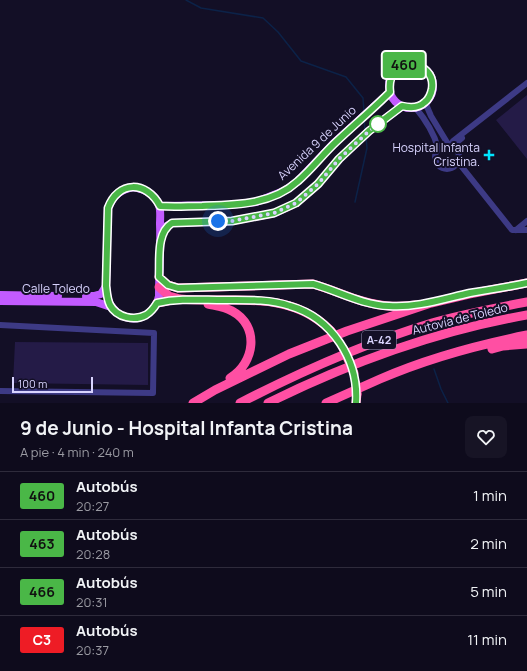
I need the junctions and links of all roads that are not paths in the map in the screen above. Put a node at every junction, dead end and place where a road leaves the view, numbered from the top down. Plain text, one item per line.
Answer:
1 (527, 83) edge
2 (527, 87) edge
3 (390, 92) junction
4 (425, 102) junction
5 (402, 106) junction
6 (415, 107) junction
7 (451, 145) junction
8 (438, 148) junction
9 (458, 162) junction
10 (160, 206) junction
11 (527, 221) edge
12 (516, 230) junction
13 (527, 230) edge
14 (161, 237) junction
15 (159, 277) junction
16 (527, 283) edge
17 (106, 286) junction
18 (159, 287) junction
19 (0, 295) edge
20 (181, 299) junction
21 (0, 301) edge
22 (527, 302) edge
23 (157, 303) junction
24 (431, 303) junction
25 (111, 307) junction
26 (527, 315) edge
27 (0, 325) edge
28 (527, 334) edge
29 (527, 344) edge
30 (416, 366) junction
31 (215, 390) junction
32 (0, 391) edge
33 (357, 398) edge
34 (193, 403) edge
35 (240, 403) edge
36 (268, 403) edge
37 (326, 403) edge

1 - 7 street
2 - 7 street
3 - 4 main road
3 - 5 main road
3 - 10 main road, Avenida 9 de Junio
4 - 6 main road
4 - 7 street
5 - 6 main road
5 - 14 main road
6 - 8 street
7 - 8 street
7 - 9 street
8 - 9 street
9 - 12 street
10 - 14 main road
10 - 17 main road
11 - 12 street
12 - 13 street
14 - 15 main road
15 - 18 main road
15 - 24 highway
16 - 24 highway
17 - 19 main road, Calle Toledo
17 - 25 main road
18 - 20 highway
18 - 23 main road
20 - 23 highway
20 - 31 highway
20 - 33 highway, bridge
21 - 25 main road, Calle Toledo
22 - 35 highway, Autovía de Toledo / A-42
23 - 25 main road, Calle Toledo
24 - 31 highway
26 - 36 highway, Autovía de Toledo / A-42
27 - 32 street
28 - 30 highway
29 - 30 highway
30 - 37 highway
31 - 34 highway

